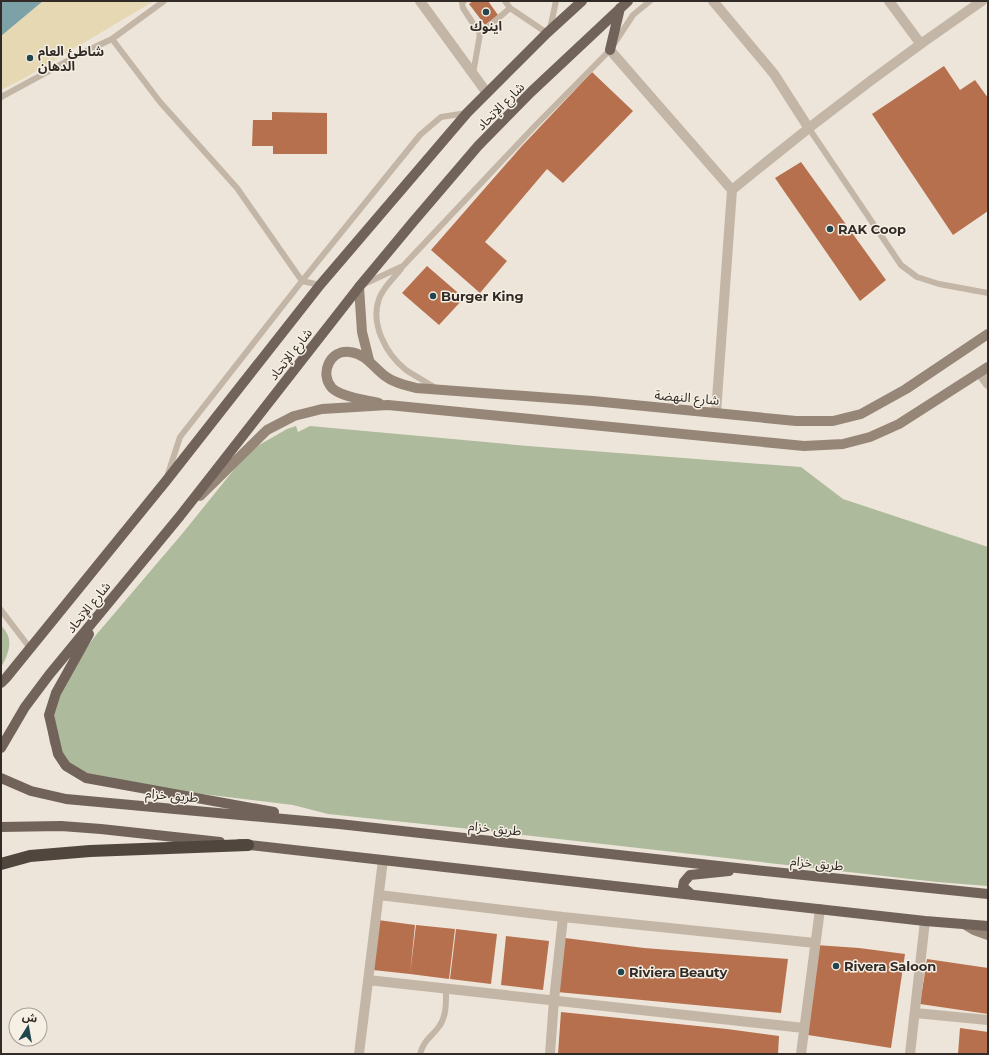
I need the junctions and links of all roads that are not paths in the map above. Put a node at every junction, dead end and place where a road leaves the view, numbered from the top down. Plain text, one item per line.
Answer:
1 (164, 1) edge
2 (420, 1) edge
3 (464, 1) edge
4 (505, 1) edge
5 (556, 1) edge
6 (582, 1) edge
7 (650, 1) edge
8 (713, 1) edge
9 (889, 1) edge
10 (982, 1) edge
11 (624, 4) edge
12 (510, 8) junction
13 (548, 32) junction
14 (480, 34) junction
15 (112, 39) junction
16 (920, 43) junction
17 (610, 50) junction
18 (473, 74) junction
19 (487, 93) junction
20 (1, 97) edge
21 (467, 113) junction
22 (808, 127) junction
23 (732, 190) junction
24 (403, 266) junction
25 (302, 281) junction
26 (320, 285) junction
27 (359, 287) junction
28 (988, 293) edge
29 (988, 334) edge
30 (369, 360) junction
31 (984, 370) edge
32 (988, 384) edge
33 (437, 389) junction
34 (388, 405) junction
35 (716, 413) junction
36 (166, 481) junction
37 (180, 516) junction
38 (1, 610) edge
39 (102, 611) junction
40 (30, 648) junction
41 (1, 683) edge
42 (1, 748) edge
43 (1, 778) edge
44 (339, 824) junction
45 (1, 827) edge
46 (248, 845) junction
47 (383, 860) junction
48 (1, 864) edge
49 (755, 870) junction
50 (988, 894) edge
51 (379, 895) junction
52 (692, 895) junction
53 (820, 909) junction
54 (563, 917) junction
55 (925, 921) junction
56 (964, 924) junction
57 (988, 926) edge
58 (988, 935) edge
59 (815, 943) junction
60 (368, 980) junction
61 (446, 988) junction
62 (554, 1000) junction
63 (915, 1013) junction
64 (988, 1020) edge
65 (804, 1028) junction
66 (358, 1054) edge
67 (420, 1054) edge
68 (550, 1054) edge
69 (801, 1054) edge
70 (910, 1054) edge

1 - 15 lane
2 - 18 street
3 - 14 lane
4 - 12 lane
5 - 13 lane
6 - 13 main road, شارع الإتحاد
7 - 17 lane
8 - 22 street
9 - 16 street
10 - 16 street
11 - 17 main road
11 - 27 main road, شارع الإتحاد
12 - 13 lane
12 - 14 lane
13 - 19 main road, شارع الإتحاد
14 - 18 lane
15 - 20 lane
15 - 25 lane
16 - 22 street
17 - 23 street
17 - 24 lane
18 - 19 street
19 - 21 main road, شارع الإتحاد
21 - 25 lane
21 - 26 main road, شارع الإتحاد
22 - 23 street
22 - 28 lane
23 - 35 street
24 - 27 lane
24 - 33 lane
25 - 26 lane
25 - 36 lane
26 - 36 main road, شارع الإتحاد
27 - 30 main road
27 - 37 main road, شارع الإتحاد
29 - 35 main road, شارع النهضة
30 - 33 main road, شارع النهضة
30 - 34 main road
31 - 32 street
31 - 34 main road
33 - 35 main road, شارع النهضة
34 - 37 main road
36 - 40 main road, شارع الإتحاد
37 - 39 main road, شارع الإتحاد
38 - 40 lane
39 - 42 main road, شارع الإتحاد
39 - 44 main road
40 - 41 main road, شارع الإتحاد
43 - 44 main road, طريق خزام
44 - 49 main road, طريق خزام
45 - 46 main road
46 - 47 main road
46 - 48 highway
47 - 51 street
47 - 52 main road
49 - 50 main road, طريق خزام
49 - 52 main road
51 - 54 street
51 - 60 street
52 - 53 main road
53 - 55 main road
53 - 59 street
54 - 59 street
54 - 62 street
55 - 56 main road
55 - 63 street
56 - 57 main road
56 - 58 main road
59 - 65 street
60 - 61 street
60 - 66 street
61 - 62 street
61 - 67 lane
62 - 65 street
62 - 68 street
63 - 64 street
63 - 70 street
65 - 69 street

